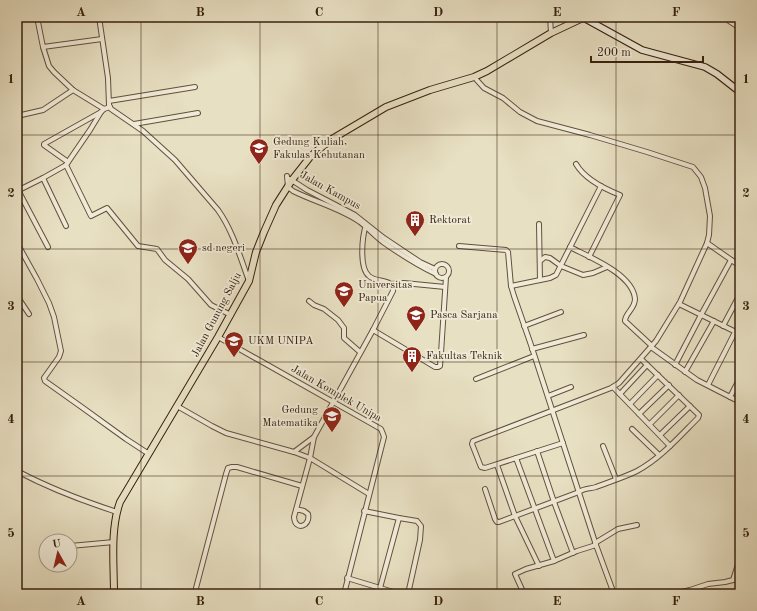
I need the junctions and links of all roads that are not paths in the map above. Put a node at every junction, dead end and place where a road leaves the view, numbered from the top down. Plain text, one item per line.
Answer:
1 (36, 17) edge
2 (99, 17) edge
3 (550, 17) edge
4 (584, 17) edge
5 (723, 17) edge
6 (740, 28) edge
7 (551, 33) junction
8 (102, 39) junction
9 (43, 47) junction
10 (474, 77) junction
11 (195, 87) dead end
12 (74, 90) junction
13 (740, 92) edge
14 (109, 100) junction
15 (110, 107) junction
16 (103, 110) junction
17 (198, 113) dead end
18 (17, 116) edge
19 (134, 124) junction
20 (67, 164) junction
21 (576, 164) dead end
22 (43, 178) junction
23 (292, 180) junction
24 (601, 186) junction
25 (288, 187) junction
26 (18, 191) edge
27 (539, 224) dead end
28 (66, 226) dead end
29 (366, 226) junction
30 (373, 231) junction
31 (364, 237) junction
32 (17, 243) edge
33 (707, 243) junction
34 (459, 246) dead end
35 (48, 247) dead end
36 (570, 247) junction
37 (589, 257) junction
38 (540, 260) junction
39 (731, 260) junction
40 (415, 261) junction
41 (561, 266) junction
42 (740, 266) edge
43 (607, 267) junction
44 (435, 269) junction
45 (436, 274) junction
46 (446, 277) junction
47 (540, 280) junction
48 (249, 281) junction
49 (392, 284) junction
50 (445, 286) junction
51 (511, 286) junction
52 (740, 294) edge
53 (17, 296) edge
54 (308, 301) dead end
55 (679, 304) junction
56 (561, 312) dead end
57 (29, 314) dead end
58 (231, 314) junction
59 (701, 315) junction
60 (714, 321) junction
61 (524, 326) junction
62 (723, 326) junction
63 (373, 330) junction
64 (735, 332) junction
65 (740, 334) edge
66 (584, 335) dead end
67 (218, 337) junction
68 (651, 347) junction
69 (532, 349) junction
70 (360, 352) junction
71 (534, 356) junction
72 (641, 359) junction
73 (647, 365) junction
74 (675, 365) junction
75 (685, 372) junction
76 (658, 375) junction
77 (740, 378) edge
78 (476, 379) dead end
79 (669, 385) junction
80 (708, 385) junction
81 (571, 387) dead end
82 (613, 387) junction
83 (620, 394) junction
84 (679, 395) junction
85 (548, 396) junction
86 (730, 397) junction
87 (334, 402) junction
88 (740, 402) edge
89 (630, 404) junction
90 (177, 406) junction
91 (690, 406) junction
92 (552, 411) junction
93 (639, 414) junction
94 (650, 424) junction
95 (632, 429) dead end
96 (660, 435) junction
97 (314, 437) junction
98 (563, 443) junction
99 (603, 446) dead end
100 (670, 446) junction
101 (537, 451) junction
102 (294, 452) junction
103 (149, 454) junction
104 (659, 455) junction
105 (310, 458) junction
106 (516, 458) junction
107 (497, 465) junction
108 (17, 471) edge
109 (616, 479) junction
110 (302, 486) junction
111 (485, 489) dead end
112 (579, 492) junction
113 (369, 494) junction
114 (554, 502) junction
115 (296, 508) junction
116 (534, 509) junction
117 (364, 511) junction
118 (117, 512) junction
119 (515, 516) junction
120 (399, 518) junction
121 (637, 525) dead end
122 (114, 542) junction
123 (596, 544) junction
124 (78, 545) edge
125 (572, 553) junction
126 (740, 558) edge
127 (554, 561) junction
128 (539, 566) junction
129 (347, 578) junction
130 (733, 580) junction
131 (740, 580) edge
132 (196, 588) dead end
133 (380, 588) junction
134 (114, 594) edge
135 (344, 594) edge
136 (400, 594) edge
137 (408, 594) edge
138 (524, 594) edge
139 (614, 594) edge
140 (674, 594) edge

1 - 9 street
2 - 8 street
3 - 7 street
4 - 7 main road, Jalan Gunung Salju
4 - 13 main road
5 - 6 street
7 - 10 main road, Jalan Gunung Salju
8 - 9 street
8 - 14 street
9 - 12 street
10 - 23 main road, Jalan Gunung Salju
10 - 33 street
11 - 14 street
12 - 16 street
12 - 18 street
14 - 15 street
15 - 16 street
15 - 19 street
16 - 20 street
16 - 20 street
17 - 19 street
19 - 48 street
20 - 22 street
20 - 58 street
21 - 24 street
22 - 26 street
22 - 28 street
23 - 25 main road, Jalan Gunung Salju
23 - 29 street, Jalan Kampus
24 - 36 street
24 - 37 street
25 - 29 street, Jalan Kampus
25 - 48 main road, Jalan Gunung Salju
26 - 35 street
27 - 38 street
29 - 30 street, Jalan Kampus
29 - 31 street
30 - 31 street
30 - 40 street, Jalan Kampus
31 - 49 street
32 - 103 street
33 - 39 street
33 - 55 street
34 - 51 street
36 - 37 street
36 - 41 street
37 - 43 street
38 - 41 street
38 - 47 street
39 - 42 street
39 - 59 street
40 - 44 street, Jalan Kampus
40 - 45 street, Jalan Kampus
41 - 43 street
41 - 47 street
43 - 68 street
44 - 45 street
44 - 46 street, Jalan Kampus
45 - 46 street, Jalan Kampus
46 - 50 street
47 - 51 street
48 - 58 main road, Jalan Gunung Salju
49 - 50 street
49 - 63 street
50 - 63 street
51 - 61 street
52 - 62 street
53 - 57 street
54 - 70 street
55 - 59 street
55 - 68 street
56 - 61 street
58 - 67 main road, Jalan Gunung Salju
59 - 60 street
59 - 74 street
60 - 62 street
60 - 75 street
61 - 69 street
62 - 64 street
63 - 70 street
64 - 65 street
64 - 80 street
66 - 69 street
67 - 87 street, Jalan Komplek Unipa
67 - 90 main road, Jalan Gunung Salju
68 - 72 street
68 - 74 street
69 - 71 street
70 - 87 street
71 - 78 street
71 - 85 street
72 - 73 street
72 - 82 street
73 - 76 street
73 - 83 street
74 - 75 street
75 - 80 street
76 - 79 street
76 - 89 street
77 - 86 street
79 - 84 street
79 - 93 street
80 - 86 street
81 - 85 street
82 - 83 street
82 - 92 street
83 - 89 street
84 - 91 street
84 - 94 street
85 - 92 street
86 - 88 street
87 - 97 street
87 - 113 street, Jalan Komplek Unipa
89 - 93 street
90 - 102 street
90 - 103 main road, Jalan Gunung Salju
91 - 96 street
91 - 100 street
92 - 98 street
92 - 107 street
93 - 94 street
94 - 96 street
95 - 104 street
96 - 100 street
97 - 102 street
97 - 105 street
98 - 101 street
98 - 112 street
99 - 109 street
100 - 104 street
101 - 106 street
101 - 114 street
102 - 105 street
103 - 118 main road, Jalan Gunung Salju
104 - 109 street
105 - 110 street
105 - 113 street
106 - 107 street
106 - 116 street
107 - 119 street
108 - 118 street
109 - 112 street
110 - 115 street
110 - 132 street
111 - 119 street
112 - 114 street
112 - 123 street
113 - 117 street, Jalan Komplek Unipa
114 - 116 street
114 - 125 street
115 - 115 street
116 - 119 street
116 - 127 street
117 - 120 street
117 - 129 street, Jalan Komplek Unipa
118 - 122 main road, Jalan Gunung Salju
119 - 128 street
120 - 133 street
120 - 137 street
121 - 123 street
122 - 124 street
122 - 134 main road, Jalan Gunung Salju
123 - 125 street
123 - 139 street
125 - 127 street
126 - 130 street
127 - 128 street
128 - 138 street
129 - 133 street
129 - 135 street, Jalan Komplek Unipa
130 - 131 street
130 - 140 street
133 - 136 street

